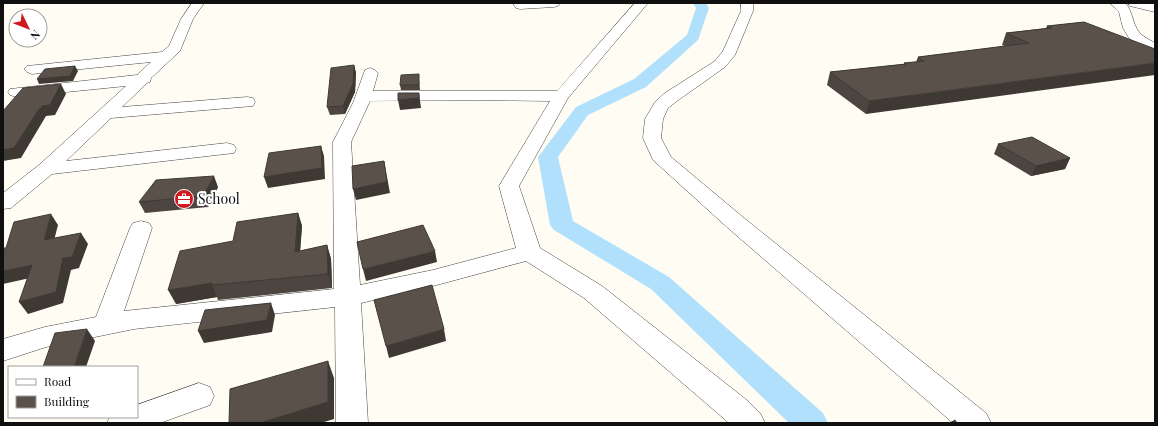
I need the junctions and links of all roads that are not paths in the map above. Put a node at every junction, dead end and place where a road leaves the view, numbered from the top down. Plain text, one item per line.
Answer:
1 (198, 3) edge
2 (554, 3) edge
3 (642, 3) edge
4 (747, 3) edge
5 (1116, 3) edge
6 (1134, 3) edge
7 (520, 5) dead end
8 (1155, 8) edge
9 (1155, 49) edge
10 (167, 56) junction
11 (32, 69) dead end
12 (370, 72) dead end
13 (144, 79) junction
14 (16, 92) dead end
15 (363, 96) junction
16 (561, 96) junction
17 (247, 102) dead end
18 (106, 113) junction
19 (227, 149) dead end
20 (46, 169) junction
21 (3, 203) edge
22 (140, 228) dead end
23 (529, 252) junction
24 (346, 297) junction
25 (106, 325) junction
26 (3, 350) edge
27 (200, 396) dead end
28 (137, 418) edge
29 (138, 418) edge
30 (123, 423) edge
31 (352, 423) edge
32 (749, 423) edge
33 (975, 423) edge

1 - 10 street
2 - 7 street
3 - 16 street
4 - 33 street
5 - 9 street
6 - 8 street
10 - 11 street
10 - 13 street
12 - 15 street
13 - 14 street
13 - 18 street
15 - 16 street
15 - 24 street
16 - 23 street
17 - 18 street
18 - 20 street
19 - 20 street
20 - 21 street
22 - 25 street
23 - 24 street
23 - 32 street
24 - 25 street
24 - 31 street
25 - 26 street
27 - 29 street
28 - 30 street

